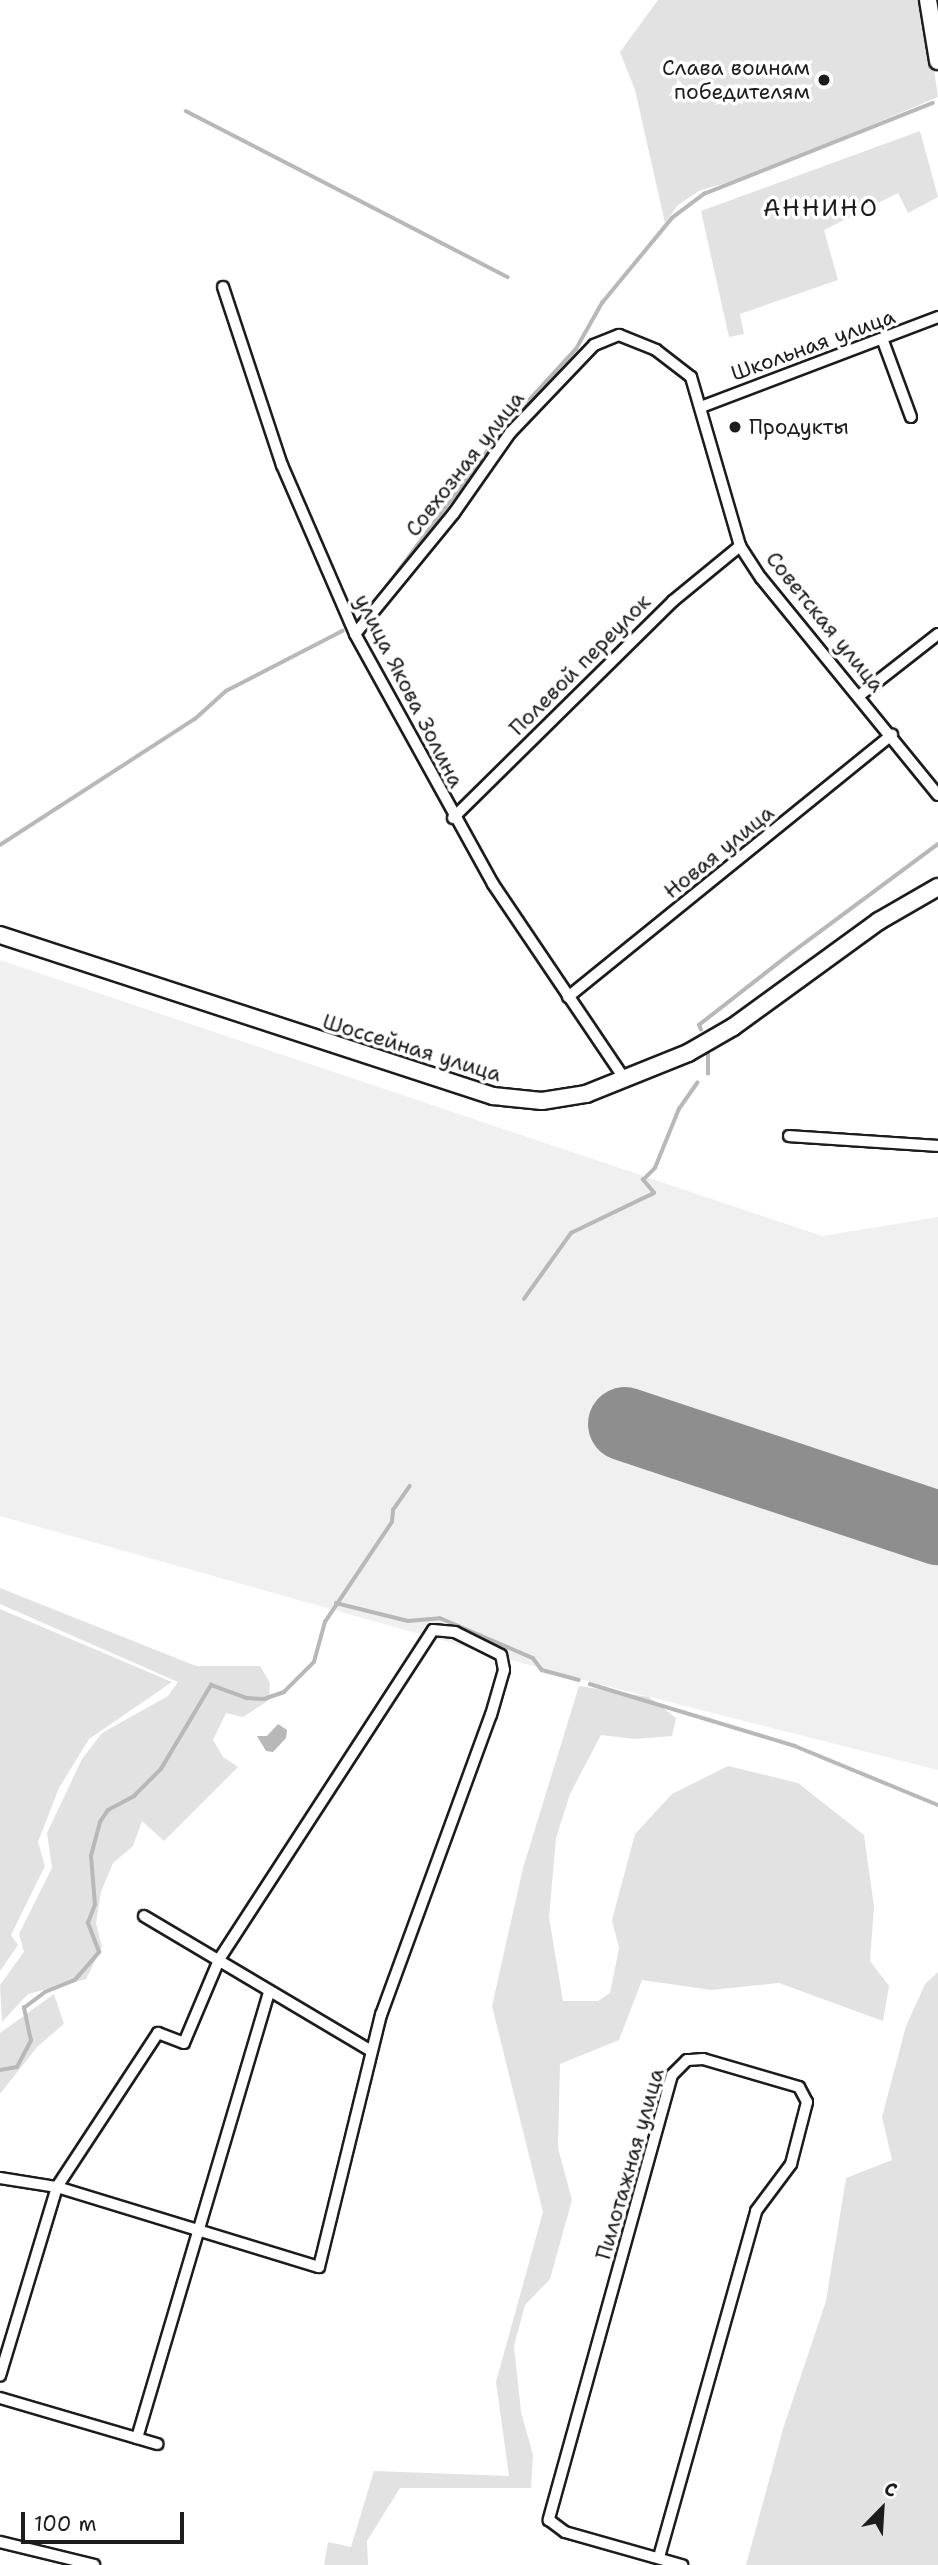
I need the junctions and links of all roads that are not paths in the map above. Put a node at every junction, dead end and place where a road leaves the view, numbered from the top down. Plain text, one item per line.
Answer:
1 (928, 0) edge
2 (938, 61) edge
3 (223, 287) dead end
4 (938, 317) edge
5 (883, 341) junction
6 (691, 377) joint
7 (701, 407) junction
8 (911, 417) dead end
9 (740, 546) junction
10 (355, 634) junction
11 (938, 634) edge
12 (860, 695) junction
13 (892, 735) junction
14 (938, 795) edge
15 (453, 818) junction
16 (938, 887) edge
17 (0, 935) edge
18 (568, 997) junction
19 (625, 1080) junction
20 (789, 1136) dead end
21 (938, 1146) edge
22 (144, 1916) dead end
23 (219, 1960) junction
24 (269, 1991) junction
25 (370, 2051) junction
26 (0, 2178) edge
27 (57, 2186) junction
28 (198, 2233) junction
29 (0, 2376) edge
30 (0, 2398) edge
31 (137, 2438) junction
32 (157, 2444) dead end
33 (0, 2542) edge
34 (659, 2557) junction
35 (94, 2565) edge
36 (682, 2565) edge

1 - 2 main road
3 - 10 street, улица Якова Золина
4 - 5 street, Школьная улица
5 - 7 street, Школьная улица
5 - 8 street
6 - 7 street, Советская улица
6 - 10 street, Совхозная улица
7 - 9 street, Советская улица
9 - 12 street, Советская улица
9 - 15 street, Полевой переулок
10 - 15 street, улица Якова Золина
11 - 12 street
12 - 13 street, Советская улица
13 - 14 street, Советская улица
13 - 18 street, Новая улица
15 - 18 street, улица Якова Золина
16 - 19 main road, Шоссейная улица
17 - 19 main road, Шоссейная улица
18 - 19 street, улица Якова Золина
20 - 21 street
22 - 23 street
23 - 24 street
23 - 25 street
23 - 27 street
24 - 25 street
24 - 28 street
25 - 28 street
26 - 27 street
27 - 28 street
27 - 29 street
28 - 31 street
30 - 31 street
31 - 32 street
33 - 35 street
34 - 34 street, Пилотажная улица
34 - 36 street, Пилотажная улица

